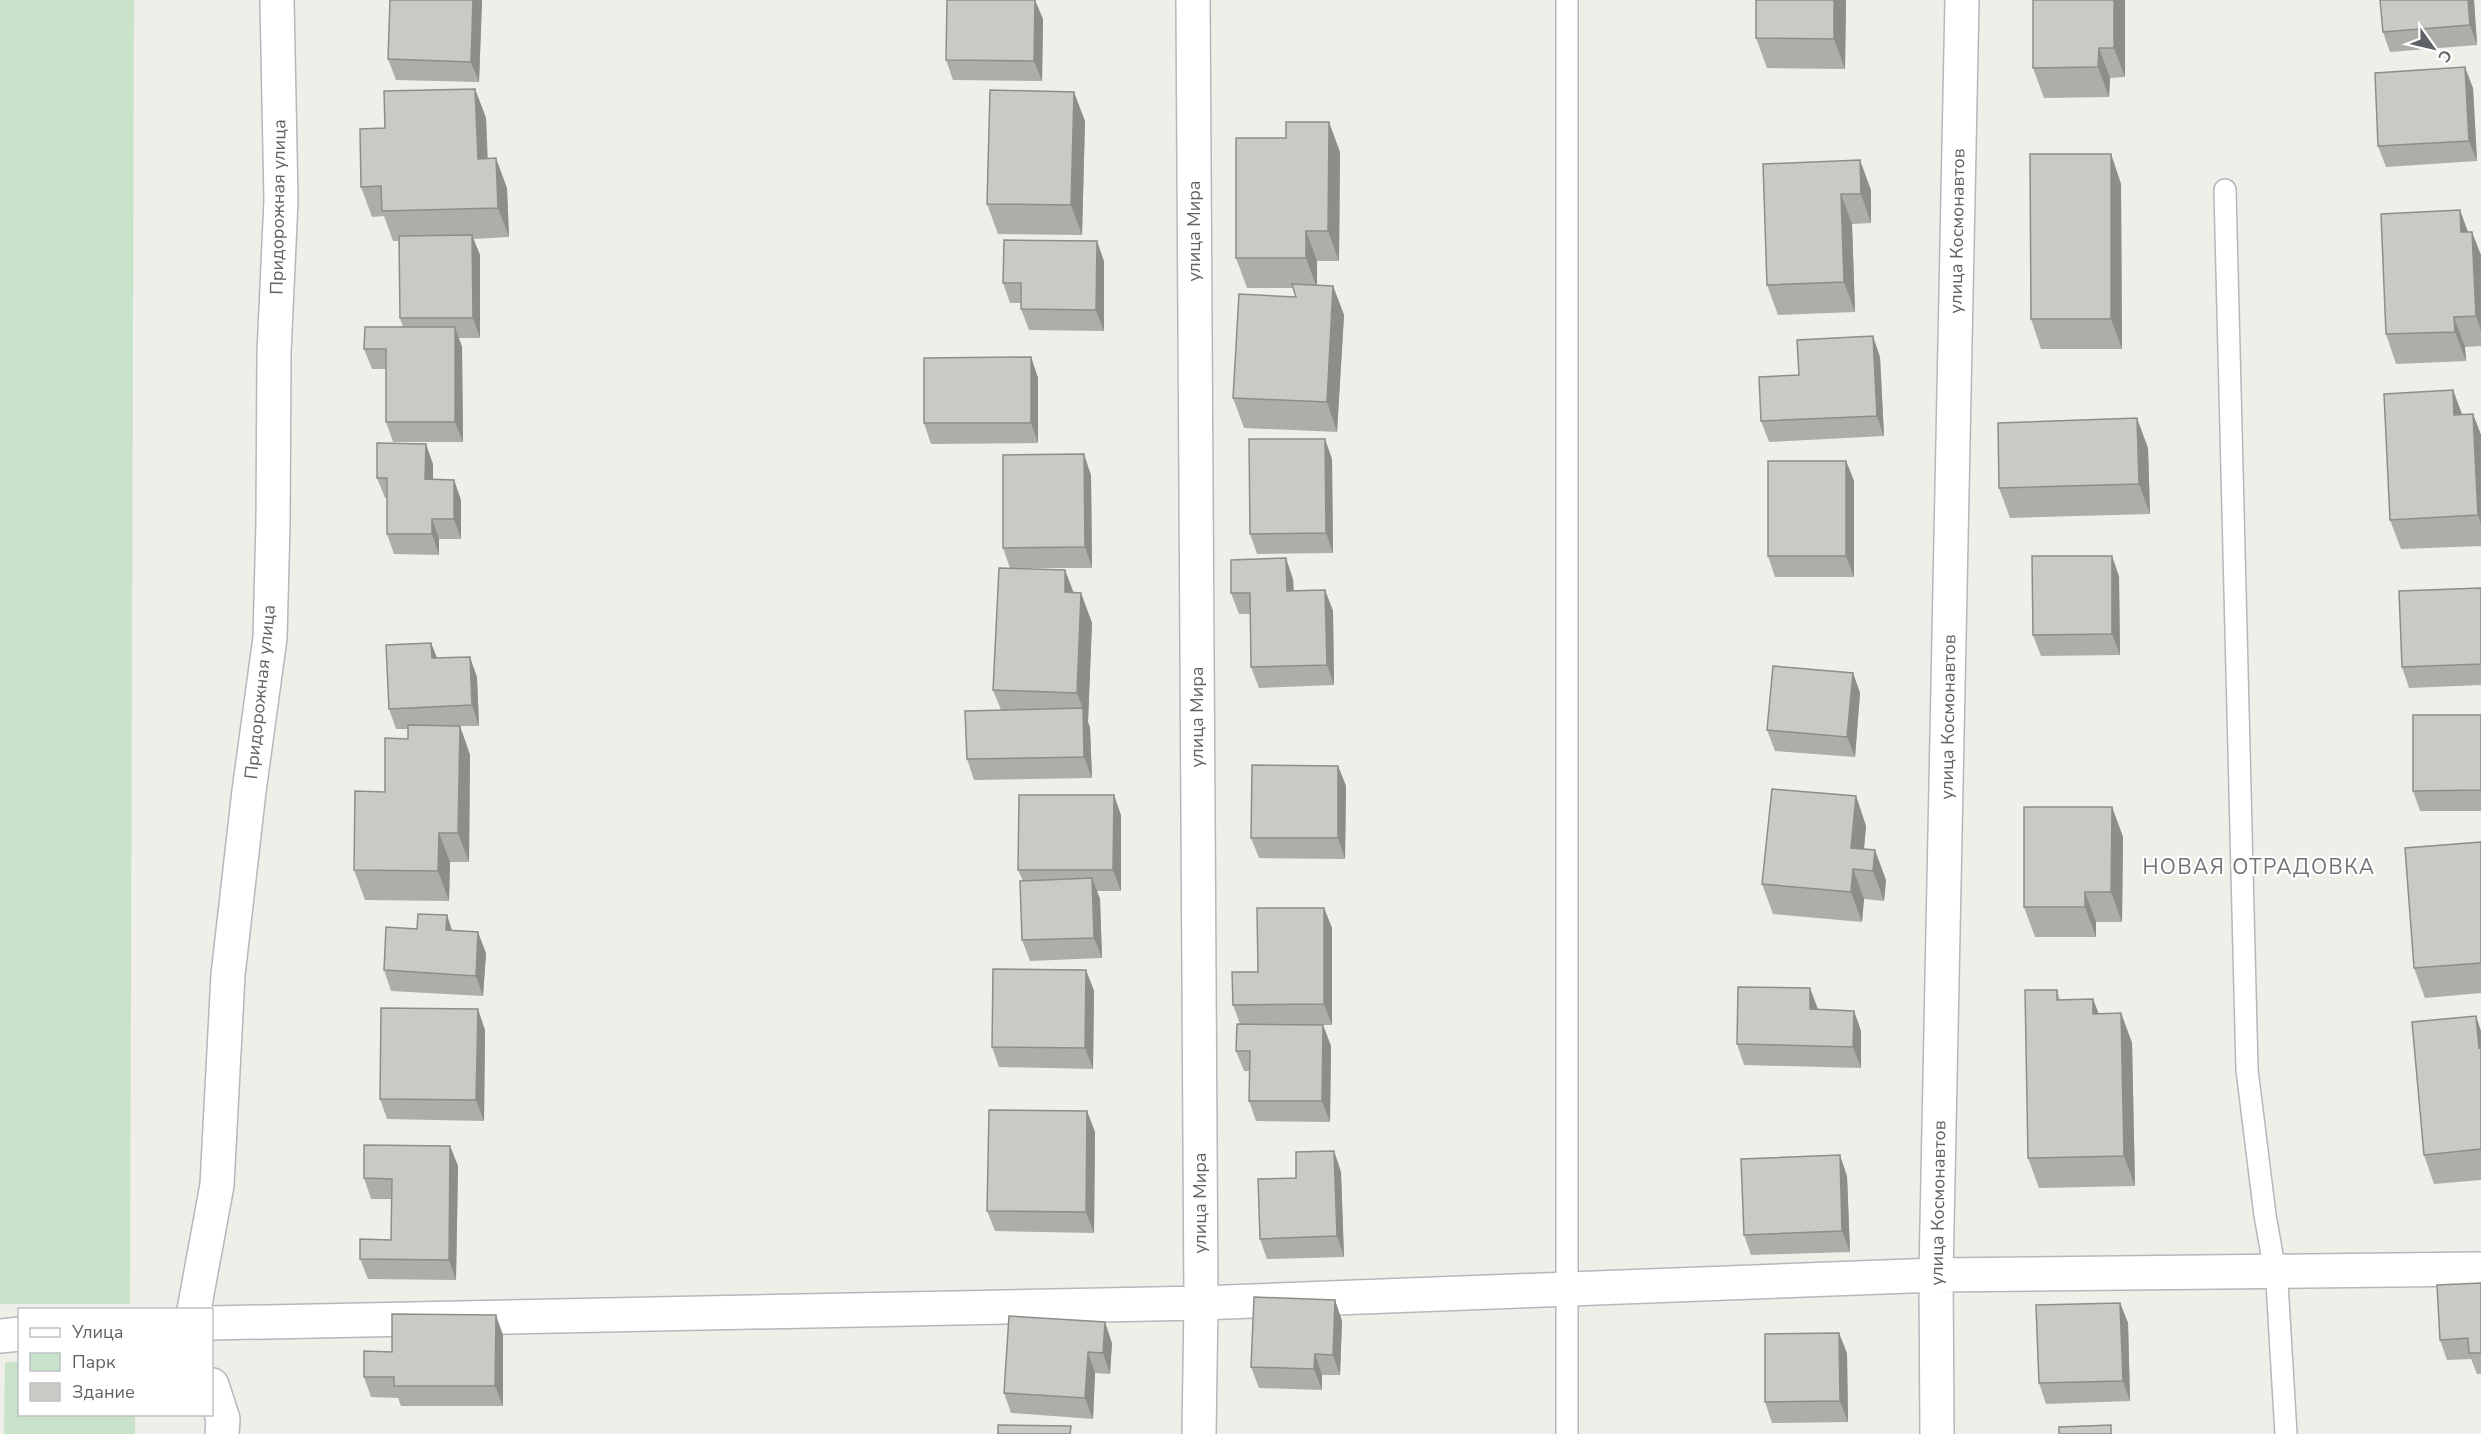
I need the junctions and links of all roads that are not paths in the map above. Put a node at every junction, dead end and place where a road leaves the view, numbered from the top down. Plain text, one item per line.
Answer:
1 (277, 0) edge
2 (1193, 0) edge
3 (1567, 0) edge
4 (1962, 0) edge
5 (2225, 190) dead end
6 (2481, 1269) edge
7 (2275, 1272) junction
8 (1936, 1275) junction
9 (1566, 1289) junction
10 (1201, 1303) junction
11 (194, 1308) edge
12 (213, 1323) edge
13 (18, 1335) edge
14 (0, 1336) edge
15 (213, 1388) edge
16 (222, 1434) edge
17 (1198, 1434) edge
18 (1567, 1434) edge
19 (1936, 1434) edge
20 (2286, 1434) edge

1 - 11 street, Придорожная улица
2 - 10 street, улица Мира
3 - 9 lane
4 - 8 street, улица Космонавтов
5 - 7 lane
6 - 7 street
7 - 8 street
7 - 20 lane
8 - 9 street
8 - 19 street, улица Космонавтов
9 - 10 street
9 - 18 lane
10 - 12 street
10 - 17 street, улица Мира
13 - 14 street
15 - 16 street

